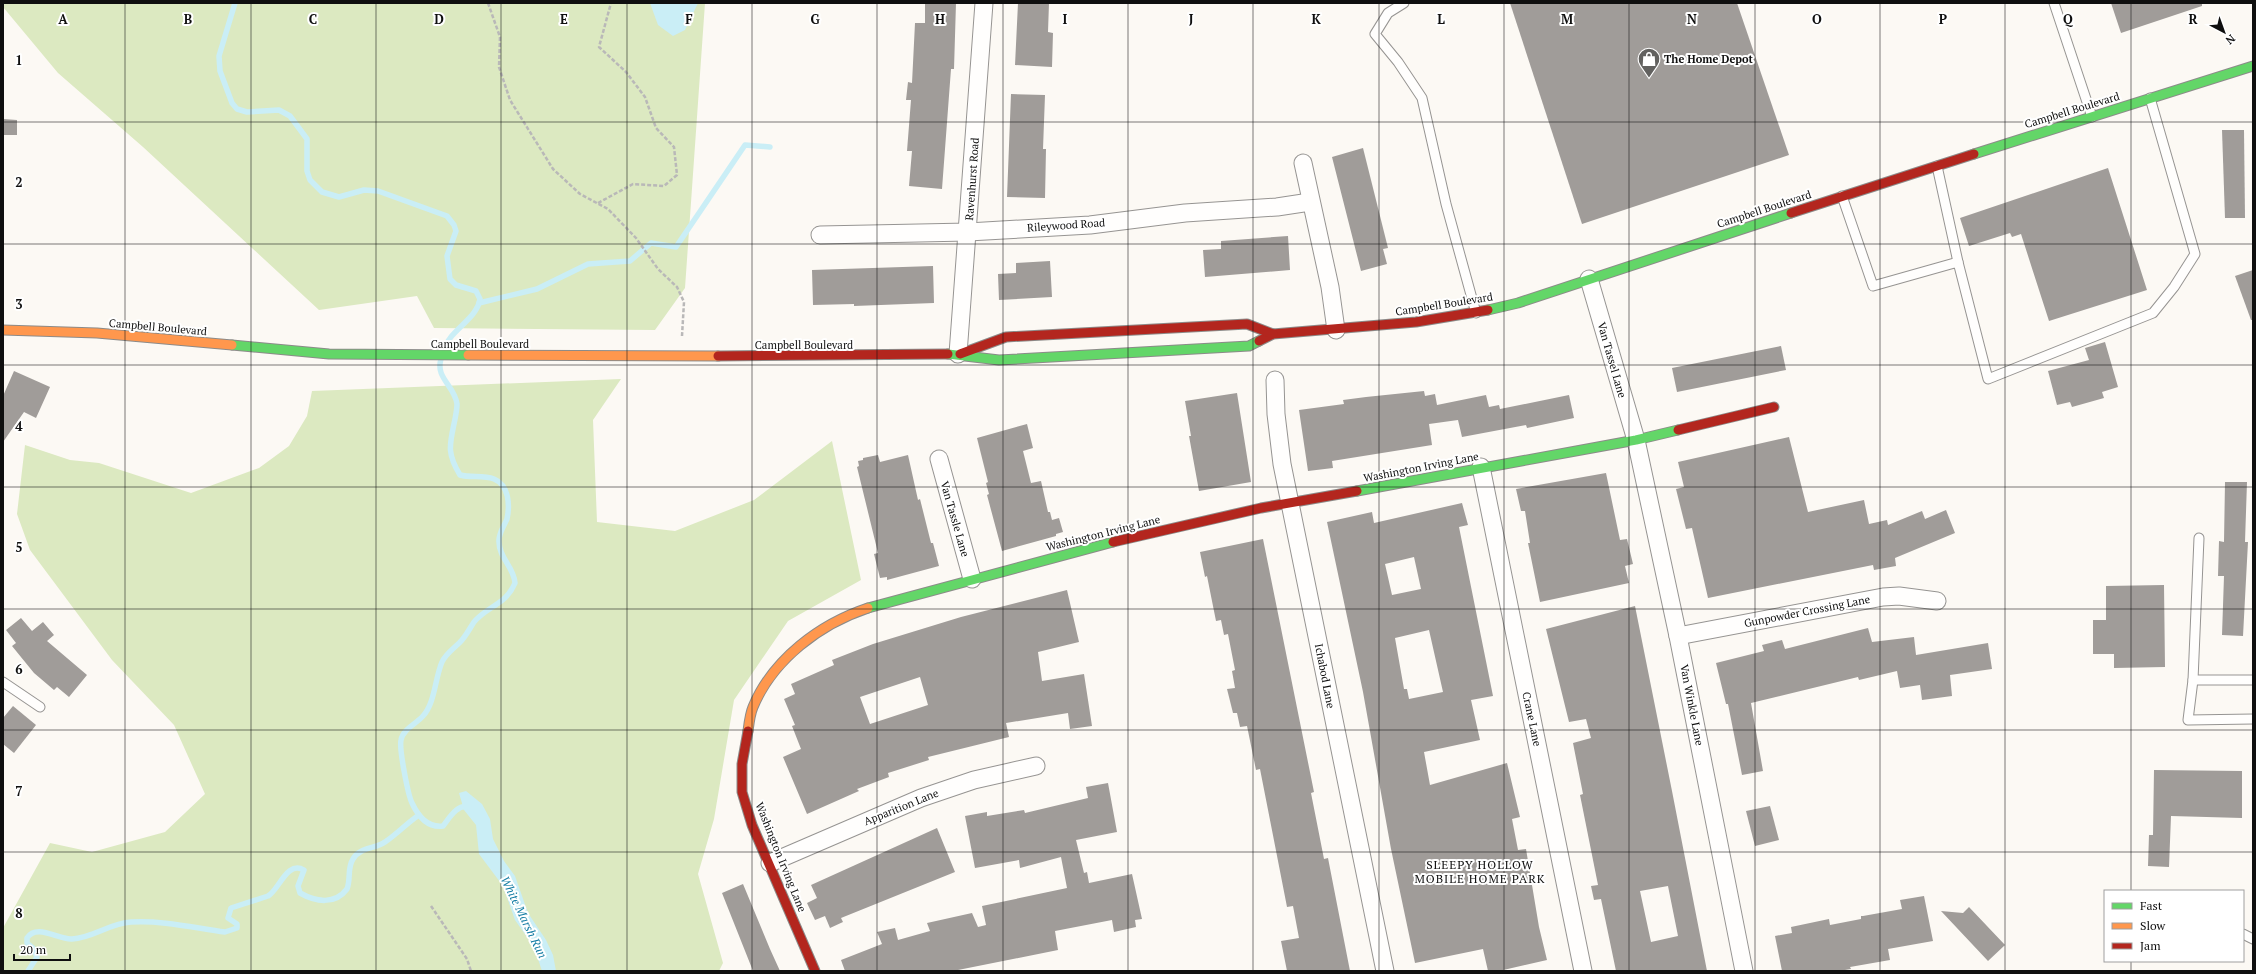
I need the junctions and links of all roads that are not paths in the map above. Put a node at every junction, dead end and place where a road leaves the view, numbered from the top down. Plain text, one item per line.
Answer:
1 (984, 3) edge
2 (1404, 3) edge
3 (2054, 3) edge
4 (2253, 66) edge
5 (2150, 98) junction
6 (2092, 117) junction
7 (1303, 163) dead end
8 (1937, 166) junction
9 (1842, 196) junction
10 (1310, 202) junction
11 (968, 232) junction
12 (820, 235) dead end
13 (1958, 262) junction
14 (1589, 279) junction
15 (1476, 313) junction
16 (3, 330) edge
17 (1336, 330) junction
18 (1273, 334) junction
19 (958, 354) junction
20 (1275, 380) dead end
21 (1774, 407) dead end
22 (1636, 440) junction
23 (939, 459) dead end
24 (1480, 467) junction
25 (1290, 504) junction
26 (2199, 538) dead end
27 (972, 579) junction
28 (1937, 602) dead end
29 (1678, 636) junction
30 (2193, 680) junction
31 (2253, 680) edge
32 (3, 682) edge
33 (40, 707) dead end
34 (2253, 719) edge
35 (1036, 766) dead end
36 (770, 862) junction
37 (2244, 934) edge
38 (2253, 939) edge
39 (814, 971) edge
40 (1384, 971) edge
41 (1583, 971) edge
42 (1744, 971) edge

1 - 11 street, Ravenhurst Road
2 - 15 lane
3 - 6 lane
4 - 5 street, Campbell Boulevard
5 - 6 street, Campbell Boulevard
5 - 13 lane
6 - 8 street, Campbell Boulevard
7 - 10 street
8 - 9 street, Campbell Boulevard
8 - 13 lane
9 - 13 lane
9 - 14 street, Campbell Boulevard
10 - 11 street, Rileywood Road
10 - 17 street
11 - 12 street, Rileywood Road
11 - 19 street, Ravenhurst Road
14 - 15 street, Campbell Boulevard
14 - 22 street, Van Tassel Lane
15 - 17 street, Campbell Boulevard
16 - 19 street, Campbell Boulevard
17 - 18 street, Campbell Boulevard
18 - 19 street, Campbell Boulevard
18 - 19 street, Campbell Boulevard
20 - 25 street, Ichabod Lane
21 - 22 street, Washington Irving Lane
22 - 24 street, Washington Irving Lane
22 - 29 street, Van Winkle Lane
23 - 27 street, Van Tassle Lane
24 - 25 street, Washington Irving Lane
24 - 41 street, Crane Lane
25 - 27 street, Washington Irving Lane
25 - 40 street, Ichabod Lane
26 - 30 lane
27 - 36 street, Washington Irving Lane
28 - 29 street, Gunpowder Crossing Lane
29 - 42 street, Van Winkle Lane
30 - 31 lane
30 - 34 lane
32 - 33 lane
35 - 36 street, Apparition Lane
36 - 39 street, Washington Irving Lane
37 - 38 lane

